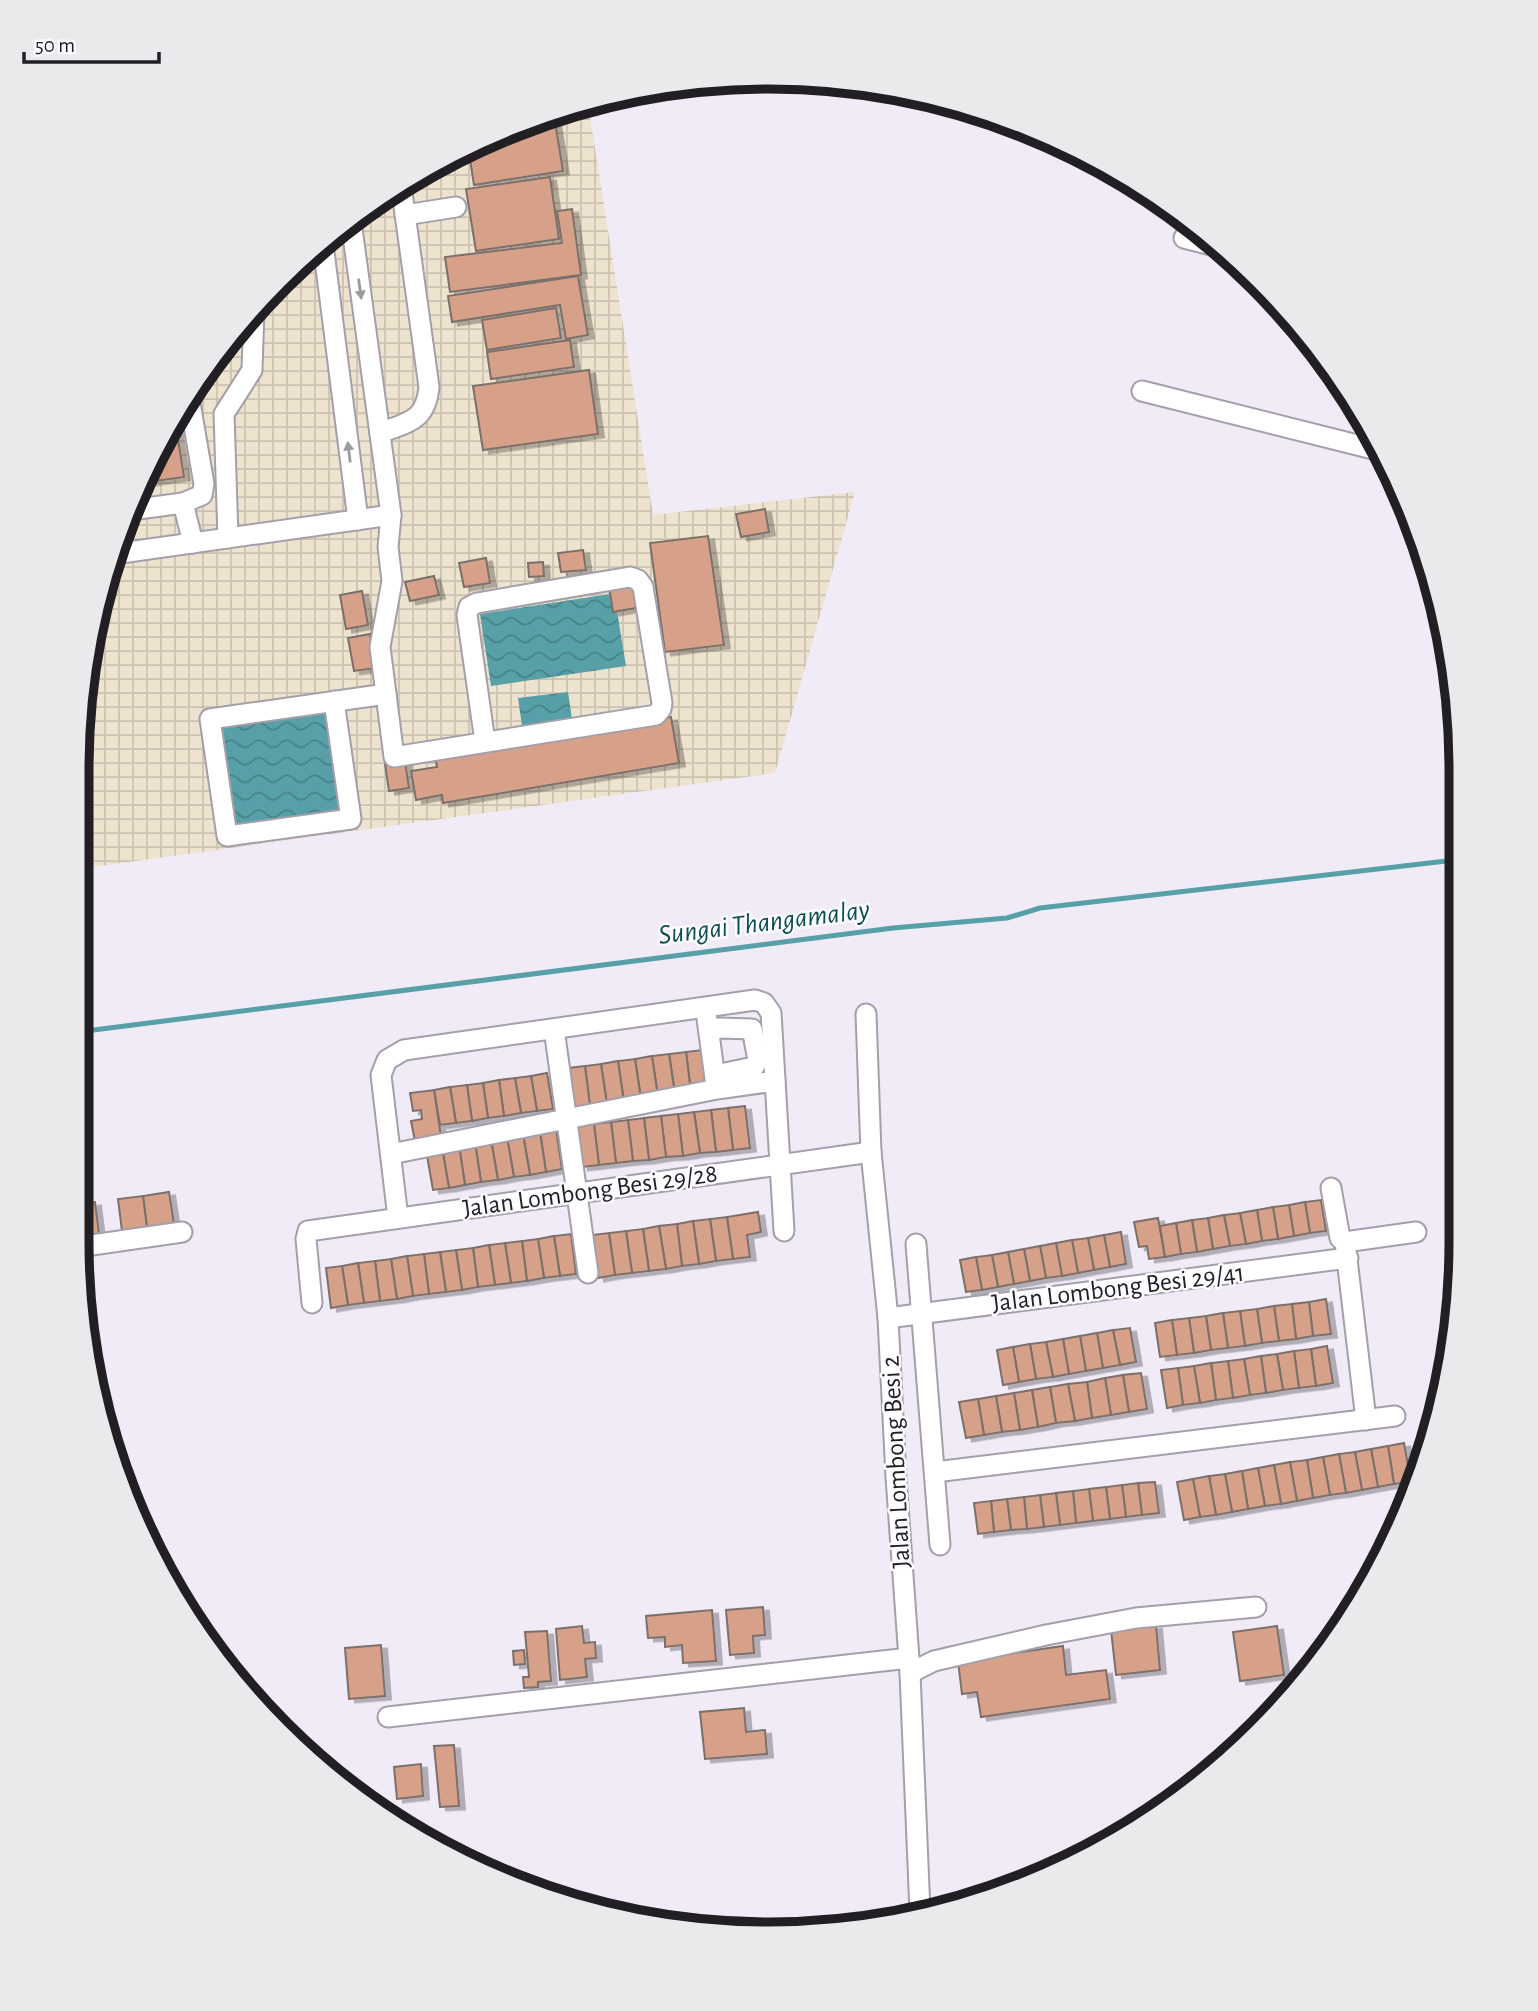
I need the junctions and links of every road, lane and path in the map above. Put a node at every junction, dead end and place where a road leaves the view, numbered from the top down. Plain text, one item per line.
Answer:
1 (403, 197) edge
2 (456, 207) dead end
3 (405, 215) junction
4 (352, 232) edge
5 (1184, 238) dead end
6 (1197, 241) edge
7 (324, 255) edge
8 (253, 327) edge
9 (1142, 391) dead end
10 (191, 411) edge
11 (380, 433) junction
12 (1368, 448) edge
13 (183, 503) junction
14 (141, 509) edge
15 (391, 515) junction
16 (358, 520) junction
17 (228, 538) junction
18 (193, 543) junction
19 (125, 553) edge
20 (386, 694) junction
21 (334, 701) junction
22 (485, 742) junction
23 (706, 1007) junction
24 (866, 1014) dead end
25 (554, 1029) junction
26 (709, 1031) junction
27 (775, 1081) junction
28 (716, 1082) junction
29 (567, 1119) junction
30 (871, 1152) junction
31 (391, 1154) junction
32 (780, 1165) junction
33 (1331, 1188) dead end
34 (577, 1193) junction
35 (398, 1218) junction
36 (784, 1231) dead end
37 (182, 1232) dead end
38 (1416, 1232) dead end
39 (916, 1244) dead end
40 (89, 1245) edge
41 (1347, 1250) junction
42 (588, 1273) dead end
43 (312, 1303) dead end
44 (922, 1313) junction
45 (888, 1318) junction
46 (1395, 1416) dead end
47 (1366, 1420) junction
48 (935, 1472) junction
49 (940, 1545) dead end
50 (1256, 1607) dead end
51 (909, 1665) junction
52 (388, 1717) dead end
53 (920, 1905) edge

1 - 3 street
2 - 3 street
3 - 11 street
4 -> 11 street
5 - 6 street
16 -> 7 street
8 - 17 street
9 - 12 street
10 - 13 street
11 - 15 street
13 - 14 street
13 - 18 street
15 - 16 street
15 - 20 street
16 - 17 street
17 - 18 street
18 - 19 street
20 - 21 street
20 - 22 street
21 - 21 street
22 - 22 street
23 - 25 street
23 - 26 street
23 - 27 street
24 - 30 street, Jalan Lombong Besi 2
25 - 29 street
25 - 31 street
26 - 28 street
26 - 28 street
27 - 28 street
27 - 32 street
28 - 29 street
29 - 31 street
29 - 34 street
30 - 32 street, Jalan Lombong Besi 29/28
30 - 45 street, Jalan Lombong Besi 2
31 - 35 street
32 - 34 street, Jalan Lombong Besi 29/28
32 - 36 street
33 - 41 street
34 - 35 street, Jalan Lombong Besi 29/28
34 - 42 street
35 - 43 street, Jalan Lombong Besi 29/28
37 - 40 street
38 - 41 street, Jalan Lombong Besi 29/41
39 - 44 street
41 - 44 street, Jalan Lombong Besi 29/41
41 - 47 street
44 - 45 street, Jalan Lombong Besi 29/41
44 - 48 street
45 - 51 street, Jalan Lombong Besi 2
46 - 47 street
47 - 48 street
48 - 49 street
50 - 51 street
51 - 52 street
51 - 53 street, Jalan Lombong Besi 2

